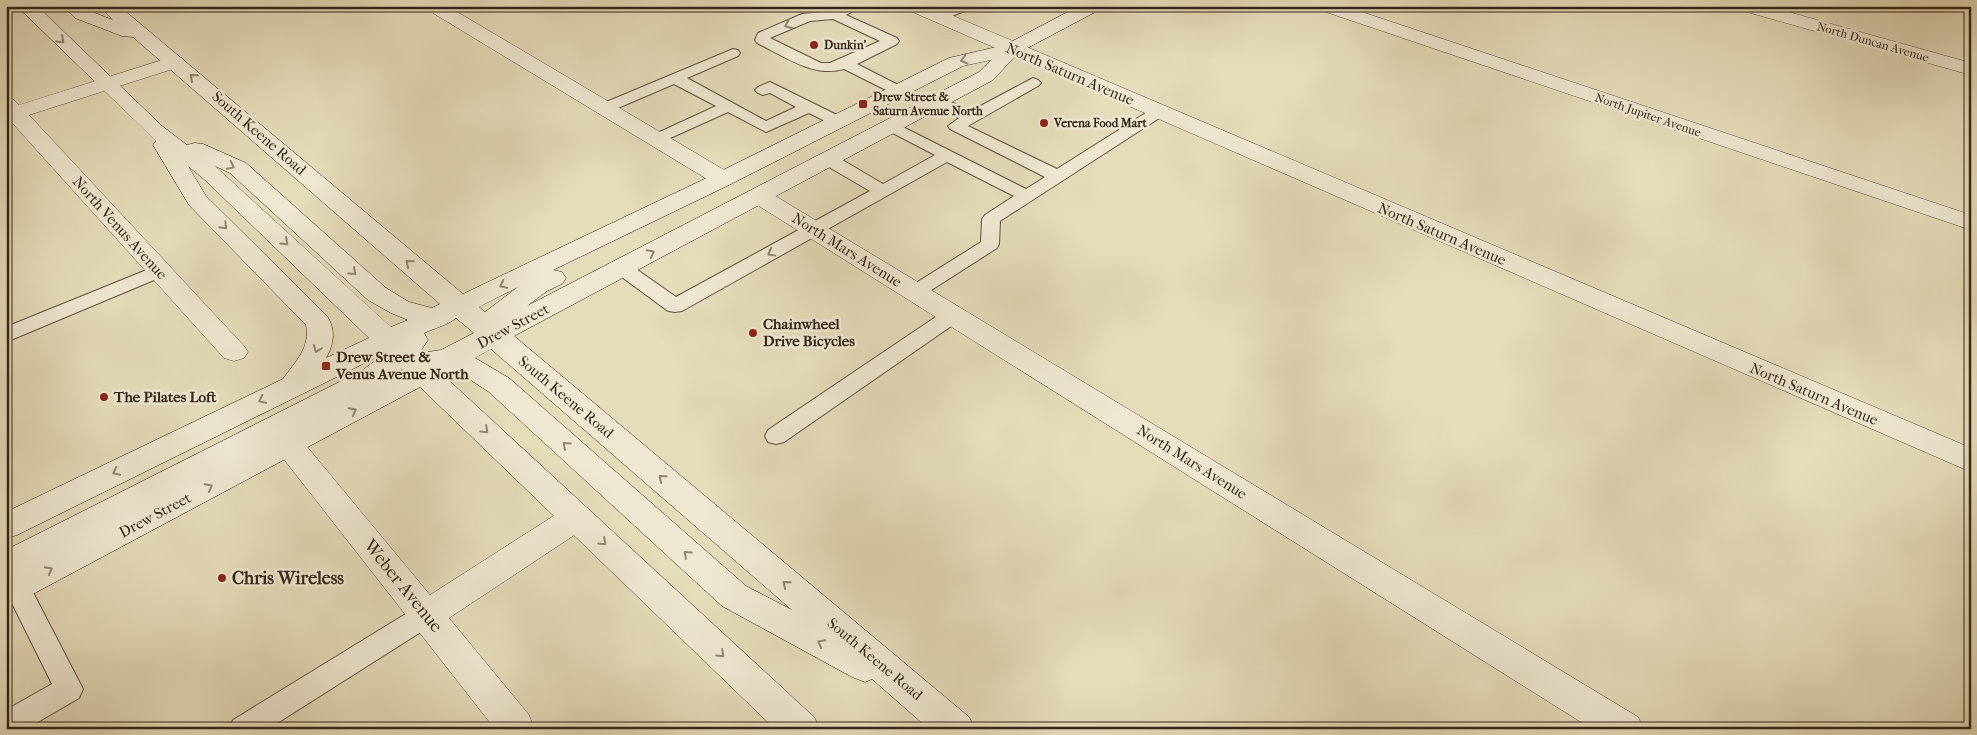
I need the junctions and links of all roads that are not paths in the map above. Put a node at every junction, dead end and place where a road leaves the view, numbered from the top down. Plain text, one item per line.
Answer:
1 (26, 6) edge
2 (72, 6) edge
3 (108, 6) edge
4 (434, 6) edge
5 (855, 6) edge
6 (914, 6) edge
7 (964, 6) edge
8 (1093, 6) edge
9 (1326, 6) edge
10 (1746, 6) edge
11 (835, 15) junction
12 (940, 17) junction
13 (147, 38) junction
14 (1011, 49) junction
15 (733, 53) dead end
16 (175, 62) junction
17 (845, 64) junction
18 (1971, 69) edge
19 (675, 78) junction
20 (108, 83) junction
21 (1033, 83) dead end
22 (763, 90) dead end
23 (899, 90) junction
24 (938, 102) junction
25 (731, 105) junction
26 (808, 106) junction
27 (11, 108) edge
28 (605, 108) junction
29 (1158, 112) junction
30 (971, 117) junction
31 (837, 121) junction
32 (892, 126) junction
33 (156, 130) junction
34 (657, 139) junction
35 (798, 141) junction
36 (947, 155) junction
37 (828, 160) junction
38 (1057, 176) junction
39 (723, 179) junction
40 (883, 190) junction
41 (759, 196) junction
42 (1027, 196) junction
43 (1971, 223) edge
44 (813, 230) junction
45 (622, 268) junction
46 (159, 271) junction
47 (915, 292) junction
48 (952, 315) junction
49 (6, 335) edge
50 (444, 338) junction
51 (234, 352) dead end
52 (294, 385) junction
53 (463, 409) junction
54 (776, 436) dead end
55 (289, 444) junction
56 (1971, 461) edge
57 (577, 517) junction
58 (6, 526) edge
59 (10, 582) edge
60 (426, 615) junction
61 (911, 690) junction
62 (6, 725) edge
63 (516, 727) dead end
64 (243, 729) edge
65 (801, 729) edge
66 (956, 729) edge
67 (1625, 729) edge

1 -> 20 main road, South Keene Road
2 - 13 main road
3 - 13 main road, South Keene Road
4 - 28 main road
5 - 11 lane
6 - 12 main road, North Saturn Avenue
7 - 12 lane
8 - 14 main road, Drew Street
9 - 43 main road, North Jupiter Avenue
10 - 18 main road, North Duncan Avenue
11 - 17 lane
11 -> 17 lane
12 - 14 main road, North Saturn Avenue
13 - 16 main road, South Keene Road
14 -> 23 main road, Drew Street
14 - 24 main road, Drew Street
14 - 29 main road, North Saturn Avenue
15 - 19 lane
16 - 20 main road
50 -> 16 main road, South Keene Road
17 - 23 lane
19 - 25 lane
19 - 28 lane
20 - 27 main road
20 - 33 main road, South Keene Road
21 - 30 lane
22 - 26 lane
23 - 31 main road, Drew Street
24 - 30 lane
24 - 32 main road, Drew Street
25 - 26 lane
25 - 34 lane
26 - 31 lane
27 - 46 main road, North Venus Avenue
28 - 34 main road
29 - 38 lane
29 - 56 main road, North Saturn Avenue
30 - 38 lane
31 - 35 main road, Drew Street
32 - 36 lane
32 - 37 main road, Drew Street
33 -> 50 main road, South Keene Road
33 -> 50 main road
33 -> 52 main road
34 - 39 main road
35 - 39 main road, Drew Street
35 - 50 main road
36 - 40 lane
36 - 42 lane
37 - 40 lane
37 - 41 main road, Drew Street
38 - 42 lane
39 -> 50 main road, Drew Street
40 - 44 lane
41 - 44 main road, North Mars Avenue
45 -> 41 main road, Drew Street
42 - 47 lane
44 -> 45 lane
44 - 47 main road, North Mars Avenue
45 - 50 main road, Drew Street
46 - 49 lane
46 - 51 main road, North Venus Avenue
47 - 48 main road, North Mars Avenue
48 - 54 lane
48 - 67 main road, North Mars Avenue
50 - 52 main road
50 - 53 main road, South Keene Road
50 - 53 main road
55 -> 50 main road, Drew Street
50 - 59 main road
61 -> 50 main road, South Keene Road
61 -> 50 main road
52 -> 58 main road
53 -> 57 main road, South Keene Road
59 -> 55 main road, Drew Street
55 - 60 main road, Weber Avenue
57 - 60 main road
57 -> 65 main road, South Keene Road
59 - 62 lane
60 - 63 main road, Weber Avenue
60 - 64 lane
61 - 66 main road, South Keene Road

